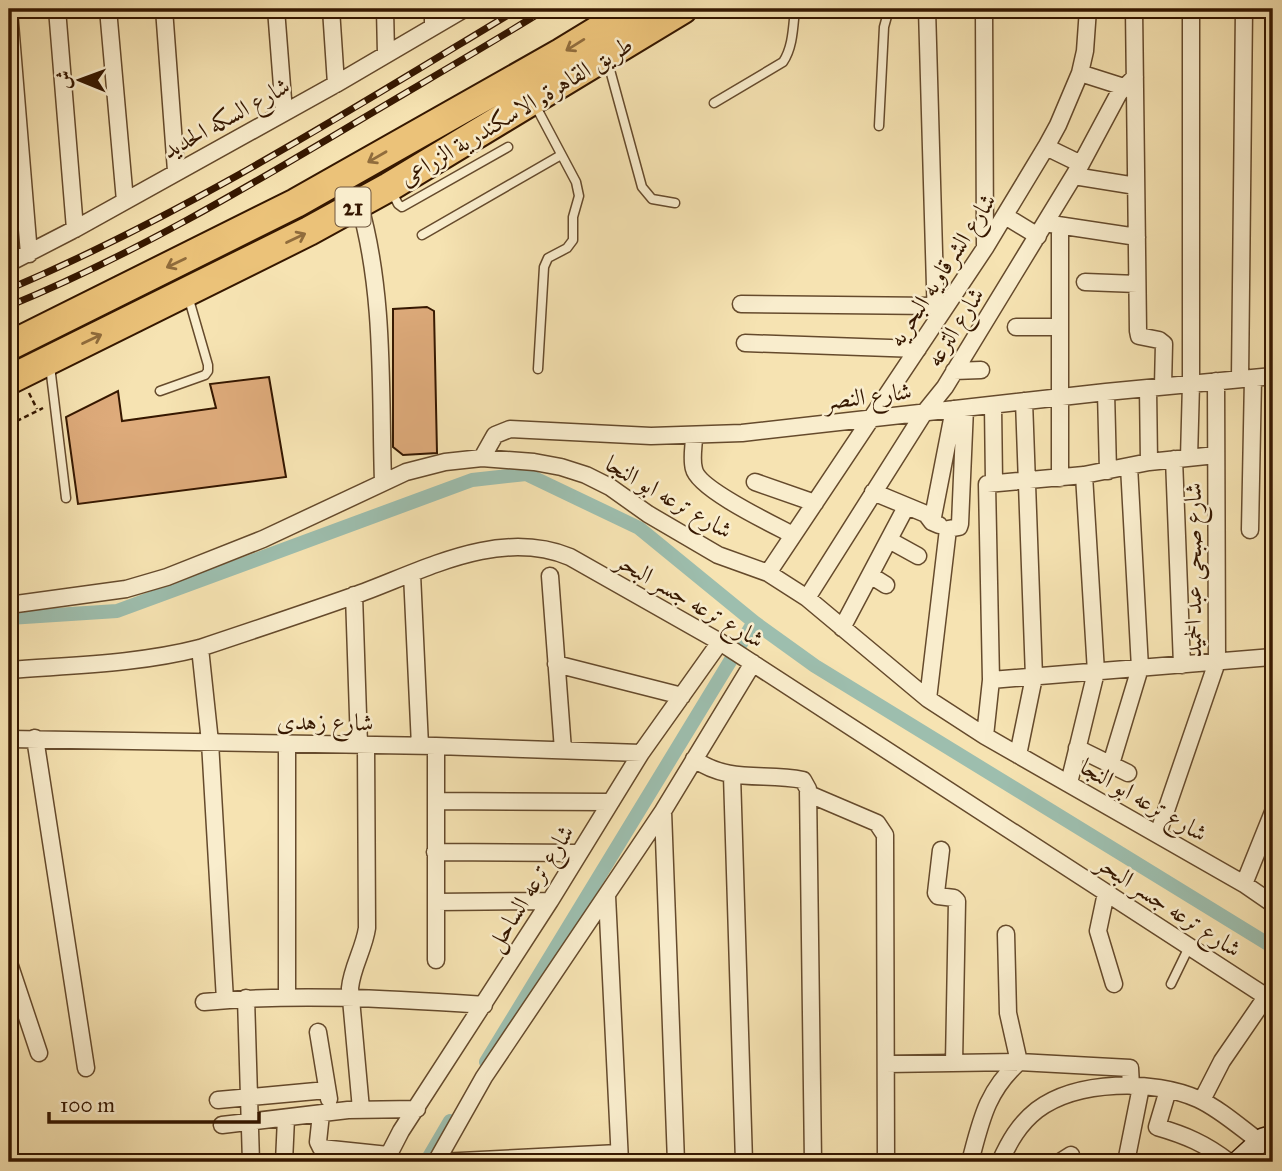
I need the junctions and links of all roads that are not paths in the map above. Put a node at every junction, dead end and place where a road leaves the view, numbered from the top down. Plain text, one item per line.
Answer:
1 (58, 9) edge
2 (108, 9) edge
3 (164, 9) edge
4 (276, 9) edge
5 (331, 9) edge
6 (385, 9) edge
7 (433, 9) edge
8 (464, 9) edge
9 (633, 9) edge
10 (683, 9) edge
11 (795, 9) edge
12 (889, 9) edge
13 (928, 9) edge
14 (984, 9) edge
15 (1088, 9) edge
16 (1134, 9) edge
17 (1191, 9) edge
18 (1244, 9) edge
19 (9, 11) edge
20 (433, 27) junction
21 (386, 54) junction
22 (606, 57) junction
23 (1080, 72) junction
24 (1130, 82) junction
25 (337, 84) junction
26 (533, 101) junction
27 (714, 103) dead end
28 (284, 112) junction
29 (879, 126) dead end
30 (508, 147) dead end
31 (1046, 147) junction
32 (561, 155) junction
33 (1077, 170) junction
34 (176, 171) junction
35 (1136, 186) junction
36 (389, 187) junction
37 (125, 201) junction
38 (359, 203) junction
39 (675, 203) dead end
40 (1005, 216) junction
41 (1048, 228) junction
42 (75, 229) junction
43 (422, 235) dead end
44 (1137, 237) junction
45 (985, 248) junction
46 (29, 254) junction
47 (9, 263) edge
48 (1085, 282) dead end
49 (1137, 284) junction
50 (187, 292) junction
51 (741, 304) dead end
52 (936, 314) junction
53 (1016, 327) dead end
54 (1059, 327) junction
55 (745, 344) dead end
56 (9, 346) edge
57 (918, 349) junction
58 (49, 360) junction
59 (538, 369) dead end
60 (981, 370) dead end
61 (954, 371) junction
62 (1273, 376) edge
63 (1247, 378) junction
64 (9, 380) edge
65 (1216, 381) junction
66 (1191, 384) junction
67 (1156, 387) junction
68 (160, 391) dead end
69 (1106, 392) junction
70 (1059, 397) junction
71 (1024, 401) junction
72 (993, 405) junction
73 (960, 409) junction
74 (924, 413) junction
75 (870, 419) junction
76 (694, 436) junction
77 (1216, 455) junction
78 (482, 458) junction
79 (1181, 458) junction
80 (1149, 462) junction
81 (1129, 466) junction
82 (1108, 471) junction
83 (1084, 475) junction
84 (1060, 478) junction
85 (1027, 480) junction
86 (383, 482) junction
87 (755, 482) dead end
88 (994, 482) junction
89 (939, 487) junction
90 (962, 488) junction
91 (873, 492) junction
92 (66, 498) dead end
93 (814, 503) junction
94 (906, 507) junction
95 (940, 525) junction
96 (1250, 530) dead end
97 (793, 535) junction
98 (889, 540) junction
99 (918, 556) dead end
100 (768, 573) junction
101 (412, 574) junction
102 (870, 575) junction
103 (550, 576) dead end
104 (886, 585) dead end
105 (354, 595) junction
106 (807, 598) junction
107 (9, 606) edge
108 (842, 628) junction
109 (720, 642) junction
110 (201, 648) junction
111 (1273, 657) edge
112 (1217, 662) junction
113 (753, 663) junction
114 (556, 664) junction
115 (1182, 665) junction
116 (1140, 668) junction
117 (9, 670) edge
118 (1096, 672) junction
119 (1034, 677) junction
120 (991, 680) junction
121 (682, 696) junction
122 (928, 699) junction
123 (985, 736) junction
124 (34, 738) junction
125 (9, 739) edge
126 (210, 742) junction
127 (287, 744) junction
128 (363, 745) junction
129 (428, 746) junction
130 (1077, 748) junction
131 (563, 750) junction
132 (641, 753) junction
133 (1018, 755) junction
134 (694, 759) junction
135 (1111, 764) junction
136 (1128, 773) dead end
137 (732, 775) junction
138 (1069, 783) junction
139 (809, 794) junction
140 (436, 801) junction
141 (611, 802) junction
142 (663, 811) junction
143 (1273, 812) edge
144 (1158, 834) junction
145 (941, 850) dead end
146 (435, 852) junction
147 (579, 853) junction
148 (1244, 884) junction
149 (1106, 892) junction
150 (607, 896) junction
151 (550, 901) junction
152 (436, 902) junction
153 (1272, 902) edge
154 (1006, 934) dead end
155 (1189, 947) junction
156 (436, 960) dead end
157 (9, 963) edge
158 (1114, 984) dead end
159 (1171, 984) dead end
160 (287, 996) junction
161 (351, 997) junction
162 (246, 998) junction
163 (1270, 999) edge
164 (225, 1000) junction
165 (204, 1002) dead end
166 (484, 1005) junction
167 (318, 1032) dead end
168 (39, 1053) dead end
169 (1018, 1062) junction
170 (954, 1063) junction
171 (886, 1064) junction
172 (86, 1068) dead end
173 (1136, 1086) junction
174 (327, 1090) junction
175 (1168, 1090) junction
176 (249, 1097) junction
177 (218, 1100) dead end
178 (1202, 1100) junction
179 (417, 1108) junction
180 (361, 1109) junction
181 (326, 1113) junction
182 (286, 1118) junction
183 (250, 1122) junction
184 (222, 1125) dead end
185 (1266, 1144) edge
186 (387, 1158) edge
187 (620, 1158) edge
188 (251, 1162) edge
189 (284, 1162) edge
190 (438, 1162) edge
191 (676, 1162) edge
192 (744, 1162) edge
193 (813, 1162) edge
194 (886, 1162) edge
195 (970, 1162) edge
196 (1000, 1162) edge
197 (1129, 1162) edge
198 (1229, 1162) edge
199 (1238, 1162) edge

1 - 42 street
2 - 37 street
3 - 34 street
4 - 28 street
5 - 25 street
6 - 21 street
7 - 20 street
8 - 20 street, شارع السكه الحديد
9 -> 56 highway, طريق القاهرة, الاسكندرية الزراعى / 21
10 - 22 highway, طريق القاهرة, الاسكندرية الزراعى / 21
11 - 27 lane
12 - 29 lane
13 - 52 street
14 - 45 street
15 - 23 street, شارع الشرقاويه البحريه
16 - 24 street
17 - 66 street
18 - 63 street
19 - 46 street
20 - 21 street, شارع السكه الحديد
21 - 25 street, شارع السكه الحديد
22 - 26 highway, طريق القاهرة, الاسكندرية الزراعى / 21
22 - 39 lane
23 - 24 street
23 - 31 street, شارع الشرقاويه البحريه
24 - 33 street, شارع الترعه
24 - 35 street
25 - 28 street, شارع السكه الحديد
26 - 32 lane
26 - 36 highway, طريق القاهرة, الاسكندرية الزراعى / 21
28 - 34 street, شارع السكه الحديد
30 - 36 lane
31 - 33 street
31 - 40 street, شارع الشرقاويه البحريه
32 - 43 lane
32 - 59 lane
33 - 35 street
33 - 41 street, شارع الترعه
34 - 37 street, شارع السكه الحديد
35 - 44 street
36 - 38 highway, طريق القاهرة, الاسكندرية الزراعى / 21
37 - 42 street, شارع السكه الحديد
50 -> 38 highway, طريق القاهرة, الاسكندرية الزراعى / 21
38 - 86 street
40 - 41 street
40 - 45 street, شارع الشرقاويه البحريه
41 - 44 street
41 - 54 street
41 - 61 street, شارع الترعه
42 - 46 street, شارع السكه الحديد
44 - 49 street
45 - 52 street, شارع الشرقاويه البحريه
46 - 47 street, شارع السكه الحديد
48 - 49 street
49 - 67 street
58 -> 50 highway, طريق القاهرة, الاسكندرية الزراعى / 21
50 - 68 lane
51 - 52 street
52 - 57 street, شارع الشرقاويه البحريه
53 - 54 street
54 - 70 street
55 - 57 street
57 - 75 street, شارع الشرقاويه البحريه
58 - 64 highway, طريق القاهرة, الاسكندرية الزراعى / 21
58 - 92 lane
60 - 61 street
61 - 74 street, شارع الترعه
62 - 63 street, شارع النصر
63 - 65 street, شارع النصر
63 - 96 street
65 - 66 street, شارع النصر
65 - 77 street, شارع صبحى عبد الحميد
66 - 67 street, شارع النصر
66 - 79 street
67 - 69 street, شارع النصر
67 - 80 street
69 - 70 street, شارع النصر
69 - 82 street
70 - 71 street, شارع النصر
70 - 84 street
71 - 72 street, شارع النصر
71 - 85 street
72 - 73 street, شارع النصر
72 - 88 street
73 - 74 street, شارع النصر
73 - 89 street
73 - 90 street
74 - 75 street, شارع النصر
74 - 91 street, شارع الترعه
75 - 76 street, شارع النصر
75 - 93 street, شارع الشرقاويه البحريه
76 - 78 street, شارع النصر
76 - 97 street
77 - 79 street
77 - 112 street, شارع صبحى عبد الحميد
78 - 86 street, شارع ترعه ابو النجا
78 - 100 street, شارع ترعه ابو النجا
79 - 80 street
79 - 115 street
80 - 81 street
81 - 82 street
81 - 116 street
82 - 83 street
83 - 84 street
83 - 118 street
84 - 85 street
85 - 88 street
85 - 119 street
86 - 107 street, شارع ترعه ابو النجا
87 - 93 street
88 - 120 street
89 - 90 street
89 - 95 street
90 - 95 street
91 - 94 street
91 - 106 street, شارع الترعه
93 - 97 street, شارع الشرقاويه البحريه
94 - 95 street
94 - 98 street
95 - 122 street
97 - 100 street, شارع الشرقاويه البحريه
98 - 99 street
98 - 102 street
100 - 106 street, شارع ترعه ابو النجا
101 - 105 street, شارع ترعه جسر البحر
101 - 109 street, شارع ترعه جسر البحر
101 - 129 street
102 - 104 street
102 - 108 street
103 - 114 street
105 - 110 street, شارع ترعه جسر البحر
105 - 128 street
106 - 108 street, شارع ترعه ابو النجا
108 - 122 street, شارع ترعه ابو النجا
109 - 113 street, شارع ترعه جسر البحر
109 - 121 street, شارع ترعه الساحل
110 - 117 street, شارع ترعه جسر البحر
110 - 126 street
111 - 112 street
112 - 115 street
112 - 144 street, شارع صبحى عبد الحميد
113 - 134 street
113 - 149 street, شارع ترعه جسر البحر
114 - 121 street
114 - 131 street
115 - 116 street
116 - 118 street
116 - 135 street
118 - 119 street
118 - 130 street
119 - 120 street
119 - 133 street
120 - 123 street
121 - 132 street, شارع ترعه الساحل
122 - 123 street, شارع ترعه ابو النجا
123 - 133 street, شارع ترعه ابو النجا
124 - 125 street, شارع زهدى
124 - 126 street, شارع زهدى
124 - 172 street
126 - 127 street, شارع زهدى
126 - 164 street
127 - 128 street, شارع زهدى
127 - 160 street
128 - 129 street, شارع زهدى
128 - 161 street
129 - 131 street, شارع زهدى
129 - 140 street
130 - 135 street
130 - 138 street
131 - 132 street, شارع زهدى
132 - 141 street, شارع ترعه الساحل
133 - 138 street, شارع ترعه ابو النجا
134 - 137 street
134 - 142 street
135 - 136 street
137 - 139 street
137 - 192 street
138 - 144 street, شارع ترعه ابو النجا
139 - 171 street
139 - 193 street
140 - 141 street
140 - 146 street
141 - 147 street, شارع ترعه الساحل
142 - 150 street
142 - 191 street
143 - 148 street
144 - 148 street, شارع ترعه ابو النجا
145 - 170 street
146 - 147 street
146 - 152 street
147 - 151 street, شارع ترعه الساحل
148 - 153 street, شارع ترعه ابو النجا
149 - 155 street, شارع ترعه جسر البحر
149 - 158 street
150 - 187 street
150 - 190 street
151 - 152 street
151 - 166 street, شارع ترعه الساحل
152 - 156 street
154 - 169 street
155 - 159 lane
155 - 163 street, شارع ترعه جسر البحر
157 - 168 street
160 - 161 street
160 - 162 street
161 - 166 street
161 - 180 street
162 - 164 street
162 - 176 street
163 - 178 street
164 - 165 street
166 - 179 street, شارع ترعه الساحل
167 - 174 street
169 - 170 street
169 - 173 street
169 - 195 street
170 - 171 street
171 - 194 street
173 - 175 street
173 - 196 street
173 - 197 street
174 - 176 street
174 - 181 street
175 - 178 street
175 - 198 street
176 - 177 street
176 - 183 street
178 - 185 street
179 - 180 street
179 - 186 street, شارع ترعه الساحل
180 - 181 street
181 - 182 street
181 - 186 street
182 - 183 street
182 - 189 street
183 - 184 street
183 - 188 street
185 - 199 main road
187 - 190 street

